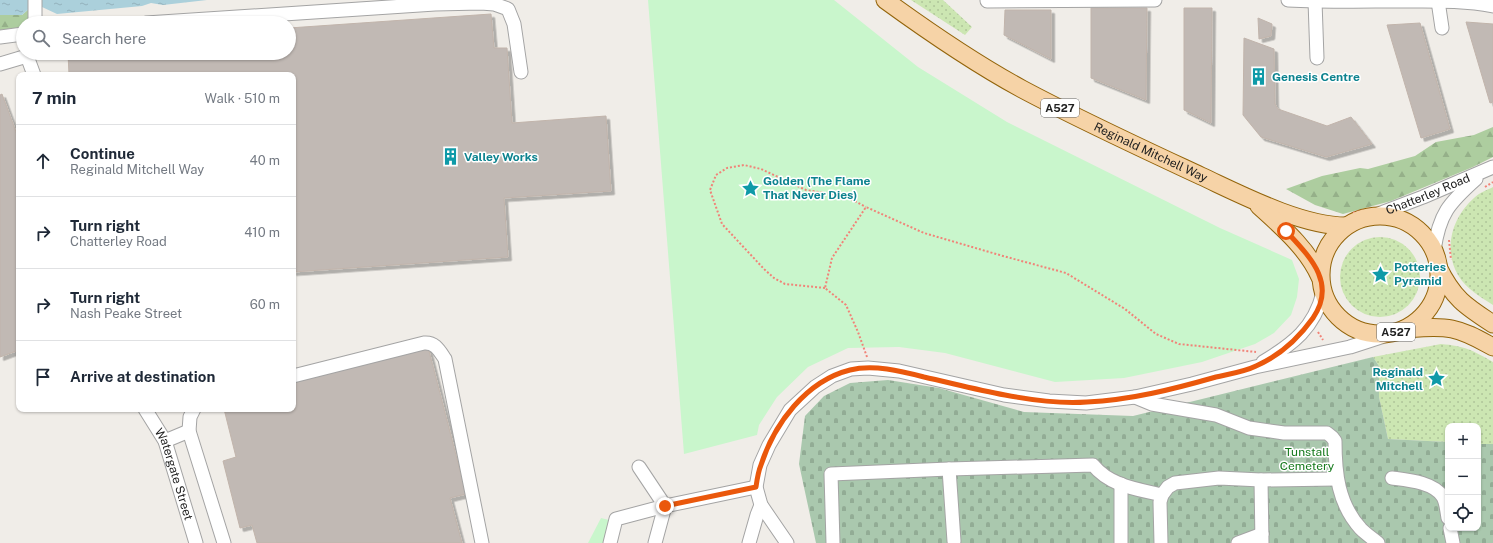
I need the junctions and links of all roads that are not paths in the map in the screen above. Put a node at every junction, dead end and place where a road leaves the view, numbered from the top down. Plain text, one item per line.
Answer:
1 (35, 0) edge
2 (885, 0) edge
3 (1155, 0) edge
4 (1288, 0) edge
5 (987, 1) edge
6 (1315, 1) junction
7 (1438, 1) edge
8 (1493, 6) edge
9 (36, 16) edge
10 (256, 16) edge
11 (1442, 28) dead end
12 (16, 35) edge
13 (0, 37) edge
14 (16, 58) edge
15 (1317, 58) dead end
16 (30, 60) edge
17 (0, 64) edge
18 (33, 72) edge
19 (521, 72) dead end
20 (1488, 170) edge
21 (1254, 201) junction
22 (1373, 216) junction
23 (1346, 226) junction
24 (1441, 260) junction
25 (1322, 285) junction
26 (1493, 324) edge
27 (1397, 331) junction
28 (1493, 347) edge
29 (1255, 367) junction
30 (296, 375) edge
31 (1135, 397) junction
32 (147, 412) edge
33 (192, 412) edge
34 (189, 431) junction
35 (166, 441) junction
36 (639, 467) dead end
37 (949, 468) junction
38 (1392, 478) dead end
39 (1336, 479) junction
40 (1261, 480) junction
41 (1121, 484) junction
42 (756, 487) junction
43 (1162, 495) junction
44 (761, 505) junction
45 (1445, 505) edge
46 (665, 506) junction
47 (1451, 531) edge
48 (1262, 539) edge
49 (955, 542) edge
50 (1161, 542) edge
51 (196, 543) edge
52 (224, 543) edge
53 (482, 543) edge
54 (610, 543) edge
55 (655, 543) edge
56 (749, 543) edge
57 (787, 543) edge
58 (833, 543) edge
59 (1121, 543) edge
60 (1238, 543) edge
61 (1378, 543) edge
62 (1454, 543) edge

1 - 9 street
2 - 21 main road, Reginald Mitchell Way / A527
3 - 5 street
4 - 6 street
6 - 7 street
6 - 15 street
7 - 8 street
7 - 11 street
10 - 19 street
12 - 13 street
14 - 17 street
16 - 18 street
20 - 22 street, Chatterley Road
20 - 24 street, Chatterley Road
21 - 23 main road, Reginald Mitchell Way / A527
21 - 25 main road, Reginald Mitchell Way / A527
22 - 23 main road, A527
22 - 24 main road, A527
23 - 25 main road, A527
24 - 26 main road, A527
24 - 27 main road, A527
25 - 27 main road, A527
25 - 29 street
27 - 28 main road, A527
27 - 29 street
29 - 31 street
30 - 53 street
31 - 39 street
31 - 42 street
32 - 35 street, Watergate Street
33 - 34 street
34 - 35 street
34 - 52 street
35 - 51 street, Watergate Street
36 - 46 street
37 - 41 street
37 - 49 street
37 - 58 street
38 - 45 street
39 - 40 street
39 - 61 street
40 - 43 street
40 - 48 street
41 - 43 street
41 - 59 street
42 - 44 street
42 - 46 street
43 - 50 street
44 - 56 street
44 - 57 street
46 - 54 street
46 - 55 street
47 - 62 street
48 - 60 street

